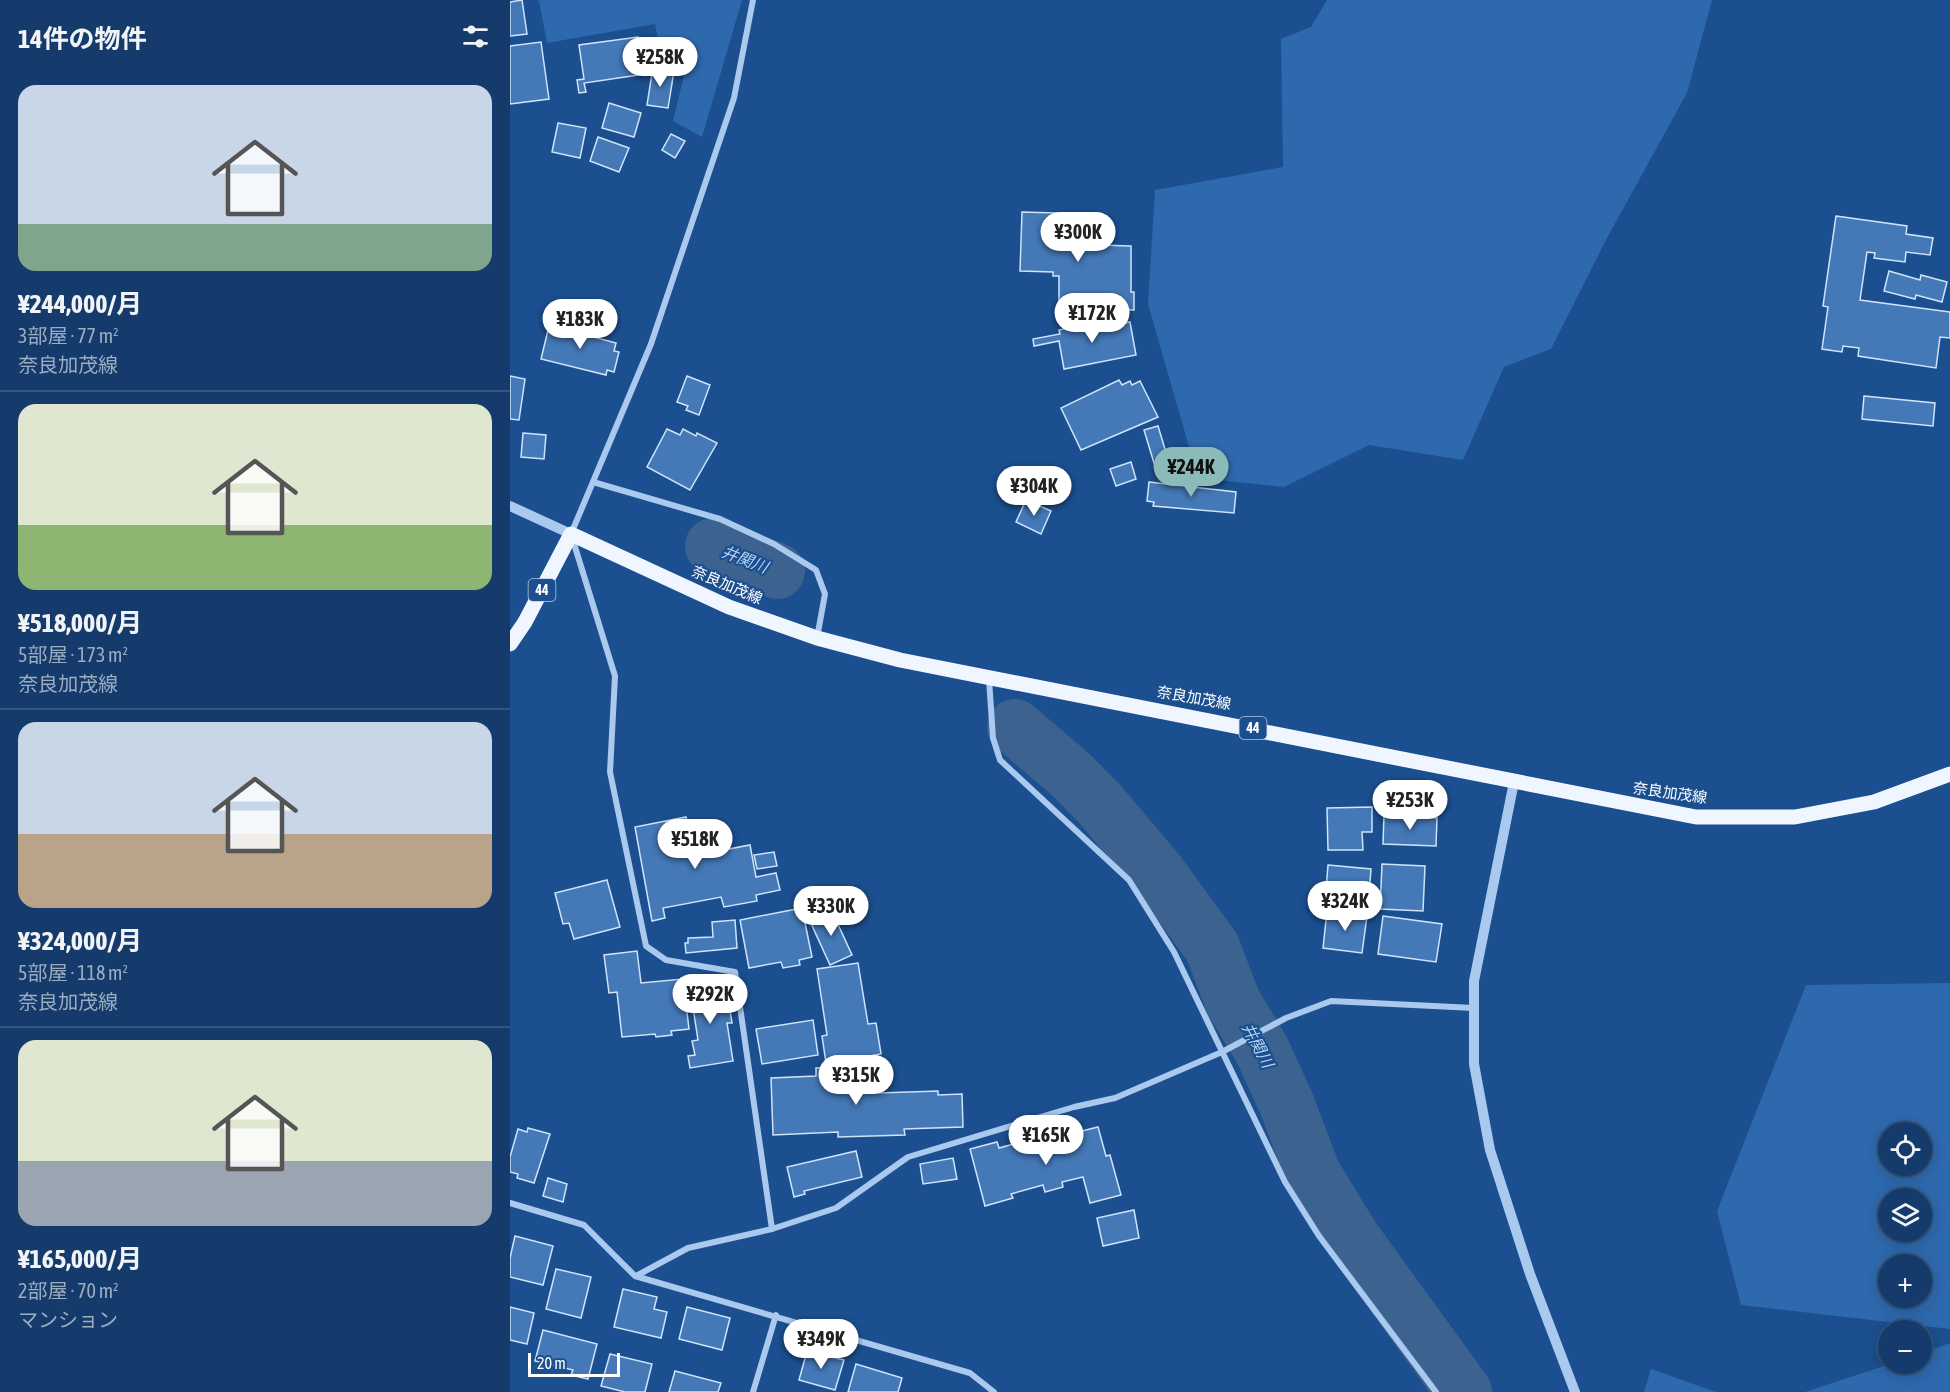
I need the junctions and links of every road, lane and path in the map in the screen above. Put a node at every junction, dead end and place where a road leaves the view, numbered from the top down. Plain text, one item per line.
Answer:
1 (753, 0) edge
2 (593, 482) junction
3 (510, 506) edge
4 (571, 534) junction
5 (818, 638) junction
6 (510, 644) edge
7 (988, 679) junction
8 (1950, 774) edge
9 (1514, 782) junction
10 (1474, 1008) junction
11 (1222, 1052) junction
12 (510, 1203) edge
13 (772, 1229) junction
14 (635, 1276) junction
15 (776, 1315) junction
16 (753, 1392) edge
17 (994, 1392) edge
18 (1436, 1392) edge
19 (1575, 1392) edge

1 - 2 street
2 - 4 street
2 - 5 street
3 - 4 street
4 - 5 main road, 奈良加茂線 / 44
4 - 6 main road, 44
4 - 13 street
5 - 7 main road, 奈良加茂線 / 44
7 - 9 main road, 奈良加茂線 / 44
7 - 11 street
8 - 9 main road, 奈良加茂線 / 44
9 - 10 street
10 - 11 street
10 - 19 street
11 - 13 street
11 - 18 street
12 - 14 street
13 - 14 street
14 - 15 street
15 - 16 street
15 - 17 street

